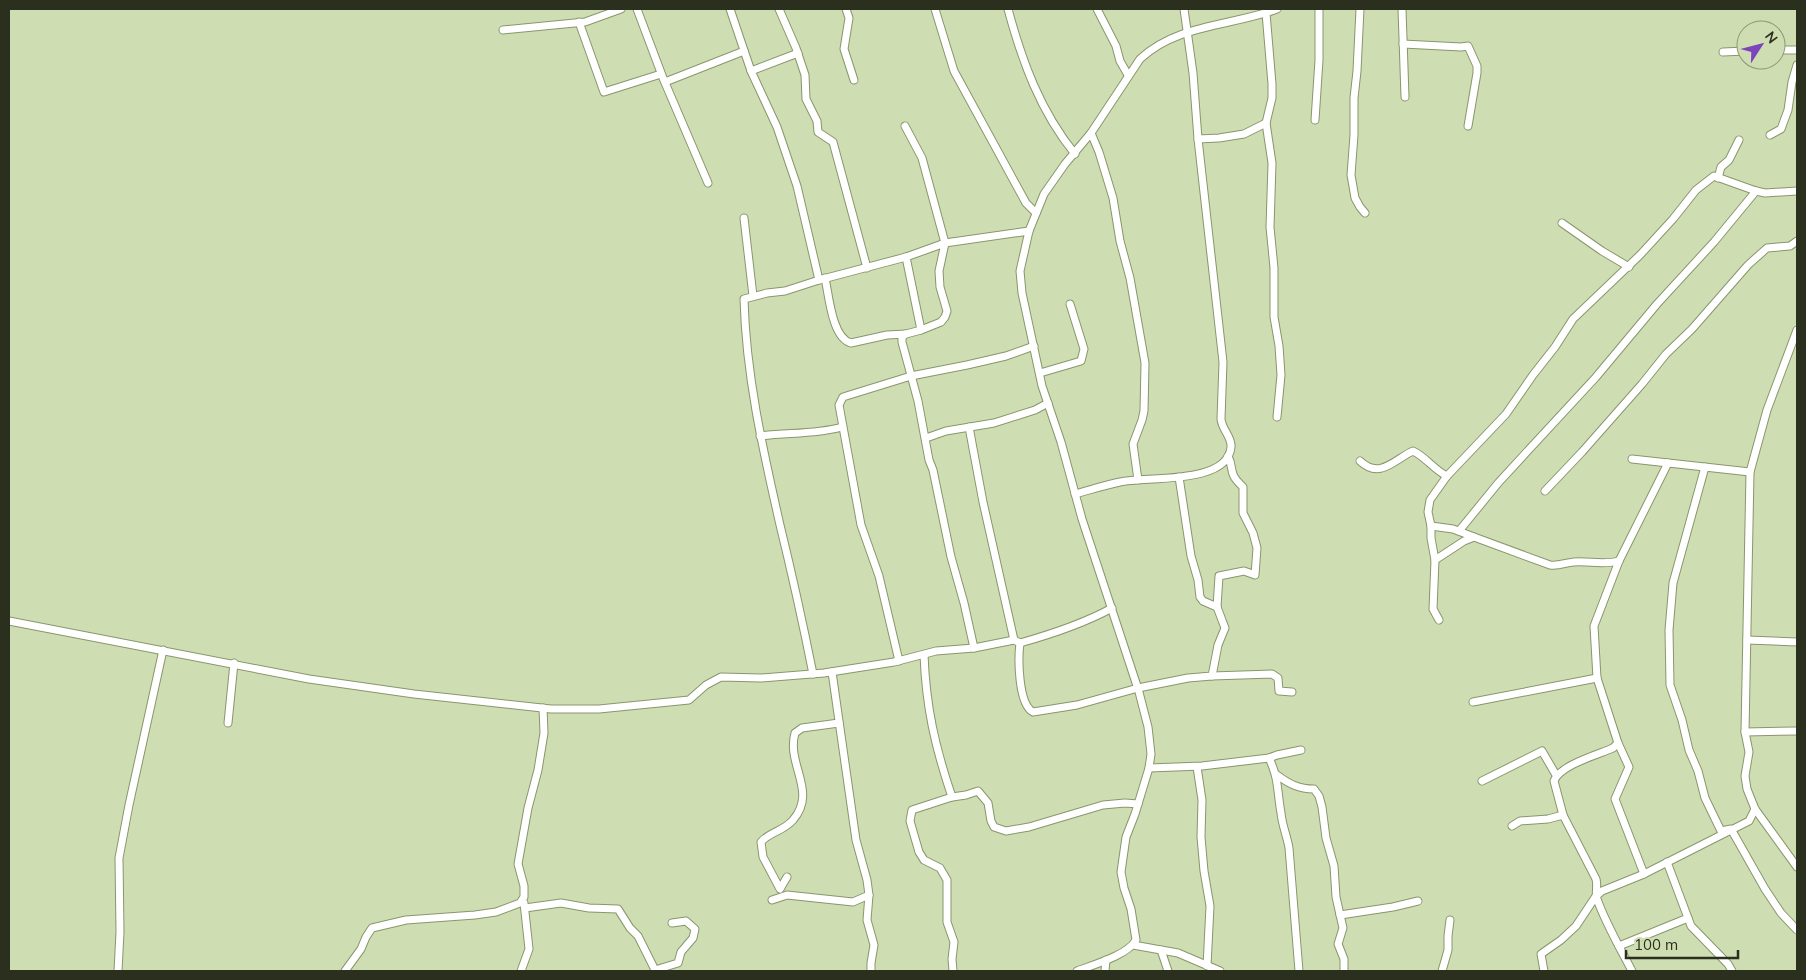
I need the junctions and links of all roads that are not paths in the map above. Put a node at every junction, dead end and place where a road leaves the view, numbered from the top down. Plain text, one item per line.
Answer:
1 (621, 9) edge
2 (637, 9) edge
3 (730, 9) edge
4 (779, 9) edge
5 (846, 9) edge
6 (936, 9) edge
7 (1008, 9) edge
8 (1097, 9) edge
9 (1184, 9) edge
10 (1278, 9) edge
11 (1318, 9) edge
12 (1360, 9) edge
13 (1402, 9) edge
14 (1266, 13) junction
15 (579, 22) junction
16 (503, 30) dead end
17 (1187, 32) junction
18 (1403, 44) junction
19 (744, 51) junction
20 (1724, 52) dead end
21 (1736, 52) edge
22 (798, 53) junction
23 (1797, 65) edge
24 (752, 71) junction
25 (661, 74) junction
26 (1128, 75) junction
27 (854, 80) dead end
28 (665, 82) junction
29 (1405, 97) dead end
30 (1315, 120) dead end
31 (1266, 123) junction
32 (905, 126) dead end
33 (1468, 126) dead end
34 (1091, 133) junction
35 (1770, 135) dead end
36 (1198, 139) junction
37 (1739, 140) dead end
38 (1075, 154) junction
39 (1718, 178) junction
40 (708, 183) dead end
41 (1756, 191) junction
42 (1797, 191) edge
43 (1036, 213) junction
44 (1365, 213) dead end
45 (744, 218) dead end
46 (1562, 223) dead end
47 (1029, 231) junction
48 (1797, 241) edge
49 (945, 244) junction
50 (906, 257) junction
51 (1629, 267) junction
52 (867, 268) junction
53 (822, 279) junction
54 (753, 296) junction
55 (1070, 304) dead end
56 (921, 330) junction
57 (1797, 330) edge
58 (906, 334) junction
59 (1795, 344) edge
60 (1034, 346) junction
61 (1040, 372) junction
62 (911, 376) junction
63 (1048, 403) junction
64 (1276, 417) dead end
65 (842, 427) junction
66 (969, 427) junction
67 (760, 436) junction
68 (926, 438) junction
69 (1228, 456) junction
70 (1632, 459) dead end
71 (1360, 460) dead end
72 (1668, 463) junction
73 (1705, 467) junction
74 (1750, 472) junction
75 (1447, 476) junction
76 (1179, 477) junction
77 (1138, 480) junction
78 (1545, 491) dead end
79 (1075, 494) junction
80 (1432, 526) junction
81 (1459, 531) junction
82 (1474, 537) junction
83 (1434, 560) junction
84 (1619, 561) junction
85 (1217, 607) junction
86 (1112, 608) junction
87 (9, 620) edge
88 (1439, 620) dead end
89 (1747, 640) junction
90 (1017, 641) junction
91 (1797, 642) edge
92 (974, 648) junction
93 (163, 650) junction
94 (924, 655) junction
95 (899, 661) junction
96 (234, 663) junction
97 (832, 672) junction
98 (813, 674) junction
99 (1212, 676) junction
100 (1597, 678) junction
101 (1138, 688) junction
102 (1292, 692) dead end
103 (1473, 702) dead end
104 (543, 708) junction
105 (839, 722) junction
106 (228, 723) dead end
107 (1797, 731) edge
108 (1745, 732) junction
109 (1618, 743) junction
110 (1301, 750) dead end
111 (1269, 758) junction
112 (1197, 766) junction
113 (1149, 768) junction
114 (1277, 775) junction
115 (1556, 775) junction
116 (1482, 781) dead end
117 (952, 797) junction
118 (1138, 804) junction
119 (1756, 809) junction
120 (1563, 815) junction
121 (1512, 826) dead end
122 (1731, 829) junction
123 (1667, 862) junction
124 (1797, 867) edge
125 (1644, 874) junction
126 (787, 877) dead end
127 (869, 895) junction
128 (1596, 896) junction
129 (524, 897) junction
130 (772, 900) dead end
131 (1418, 901) dead end
132 (525, 908) junction
133 (1340, 914) junction
134 (1688, 918) junction
135 (1450, 920) dead end
136 (672, 923) dead end
137 (1797, 930) edge
138 (1133, 945) junction
139 (1619, 946) junction
140 (1161, 950) junction
141 (1106, 960) junction
142 (1207, 966) junction
143 (118, 971) edge
144 (345, 971) edge
145 (521, 971) edge
146 (871, 971) edge
147 (953, 971) edge
148 (1077, 971) edge
149 (1105, 971) edge
150 (1168, 971) edge
151 (1220, 971) edge
152 (1299, 971) edge
153 (1344, 971) edge
154 (1442, 971) edge
155 (1544, 971) edge
156 (1632, 971) edge
157 (1732, 971) edge

1 - 15 street
2 - 25 street
3 - 19 street
4 - 22 street
5 - 27 street
6 - 43 street
7 - 38 street
8 - 26 street
9 - 17 street
10 - 14 street
11 - 30 street
12 - 44 street
13 - 18 street
14 - 17 street
14 - 31 street
15 - 16 street
15 - 25 street
17 - 26 street
17 - 36 street
18 - 29 street
18 - 33 street
19 - 24 street
19 - 28 street
20 - 21 street
22 - 24 street
22 - 52 street
23 - 35 street
24 - 53 street
25 - 28 street
26 - 34 street
28 - 40 street
31 - 36 street
31 - 64 street
32 - 49 street
34 - 38 street
34 - 77 street
36 - 69 street
37 - 39 street
38 - 43 street
39 - 41 street
39 - 51 street
41 - 42 street
41 - 81 street
43 - 47 street
45 - 54 street
46 - 51 street
47 - 49 street
47 - 60 street
48 - 78 street
49 - 50 street
49 - 56 street
50 - 52 street
50 - 56 street
51 - 75 street
52 - 53 street
53 - 54 street
53 - 58 street
54 - 67 street
55 - 61 street
56 - 58 street
57 - 59 street
58 - 62 street
59 - 74 street
60 - 61 street
60 - 62 street
61 - 63 street
62 - 65 street
62 - 68 street
63 - 66 street
63 - 79 street
65 - 67 street
65 - 95 street
66 - 68 street
66 - 90 street
67 - 98 street
68 - 92 street
69 - 76 street
69 - 85 street
70 - 72 street
71 - 75 street
72 - 73 street
72 - 84 street
73 - 74 street
73 - 122 street
74 - 89 street
75 - 80 street
76 - 77 street
76 - 85 street
77 - 79 street
79 - 86 street
80 - 81 street
80 - 83 street
81 - 82 street
82 - 83 street
82 - 84 street
83 - 88 street
84 - 100 street
85 - 99 street
86 - 90 street
86 - 101 street
87 - 93 street
89 - 91 street
89 - 108 street
90 - 92 street
90 - 101 street
92 - 94 street
93 - 96 street
93 - 143 street
94 - 95 street
94 - 117 street
95 - 97 street
96 - 104 street
96 - 106 street
97 - 98 street
97 - 105 street
98 - 104 street
99 - 101 street
99 - 102 street
100 - 103 street
100 - 109 street
101 - 113 street
104 - 129 street
105 - 126 street
105 - 127 street
107 - 108 street
108 - 119 street
109 - 115 street
109 - 125 street
110 - 111 street
111 - 112 street
111 - 114 street
112 - 113 street
112 - 142 street
113 - 118 street
114 - 133 street
114 - 152 street
115 - 116 street
115 - 120 street
117 - 118 street
117 - 147 street
118 - 138 street
119 - 122 street
119 - 124 street
120 - 121 street
120 - 128 street
122 - 123 street
122 - 137 street
123 - 125 street
123 - 134 street
125 - 128 street
127 - 130 street
127 - 146 street
128 - 139 street
128 - 155 street
129 - 132 street
129 - 144 street
131 - 133 street
132 - 136 street
132 - 145 street
133 - 153 street
134 - 139 street
134 - 157 street
135 - 154 street
138 - 140 street
138 - 141 street
139 - 156 street
140 - 142 street
140 - 150 street
141 - 148 street
141 - 149 street
142 - 151 street

